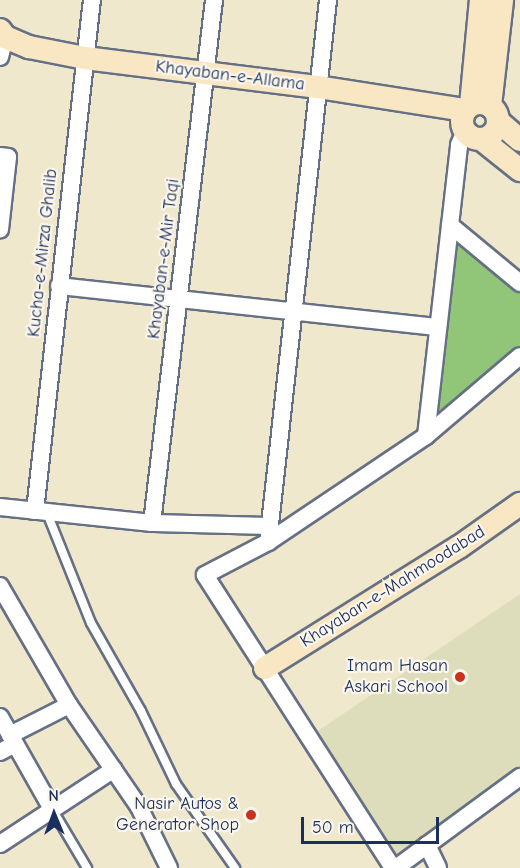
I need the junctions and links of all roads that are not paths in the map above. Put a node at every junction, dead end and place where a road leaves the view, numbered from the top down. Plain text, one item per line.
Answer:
1 (92, 0) edge
2 (214, 0) edge
3 (328, 0) edge
4 (481, 0) edge
5 (502, 0) edge
6 (2, 42) edge
7 (85, 58) junction
8 (205, 74) junction
9 (318, 87) junction
10 (478, 119) junction
11 (520, 140) edge
12 (0, 156) edge
13 (520, 170) edge
14 (450, 225) junction
15 (0, 230) edge
16 (520, 283) edge
17 (59, 286) junction
18 (179, 299) junction
19 (295, 311) junction
20 (438, 327) junction
21 (520, 356) edge
22 (426, 436) junction
23 (520, 504) edge
24 (0, 507) edge
25 (41, 512) junction
26 (152, 523) junction
27 (269, 534) junction
28 (0, 586) edge
29 (265, 668) junction
30 (69, 705) junction
31 (0, 717) edge
32 (8, 744) edge
33 (114, 769) junction
34 (520, 777) edge
35 (52, 809) junction
36 (0, 844) edge
37 (428, 845) junction
38 (87, 868) edge
39 (169, 868) edge
40 (235, 868) edge
41 (394, 868) edge
42 (438, 868) edge

1 - 7 street, Kucha-e-Mirza Ghalib
2 - 8 street, Khayaban-e-Mir Taqi
3 - 9 street
4 - 10 street
5 - 10 street
6 - 7 street, Khayaban-e-Allama
7 - 8 street, Khayaban-e-Allama
7 - 17 street, Kucha-e-Mirza Ghalib
8 - 9 street, Khayaban-e-Allama
8 - 18 street, Khayaban-e-Mir Taqi
9 - 10 street, Khayaban-e-Allama
9 - 19 street
10 - 11 street
10 - 13 street
10 - 14 street
12 - 15 street
14 - 16 street
14 - 20 street
17 - 18 street
17 - 25 street, Kucha-e-Mirza Ghalib
18 - 19 street
18 - 26 street, Khayaban-e-Mir Taqi
19 - 20 street
19 - 27 street
20 - 22 street
21 - 22 street
22 - 27 street
23 - 29 street, Khayaban-e-Mahmoodabad
24 - 25 street
25 - 26 street
25 - 40 lane
26 - 27 street
27 - 29 street
28 - 30 street
29 - 41 street
30 - 32 street
30 - 33 street
31 - 32 street
32 - 35 street
33 - 35 street
33 - 39 street
34 - 37 street
35 - 36 street
35 - 38 lane
37 - 41 street
37 - 42 street

